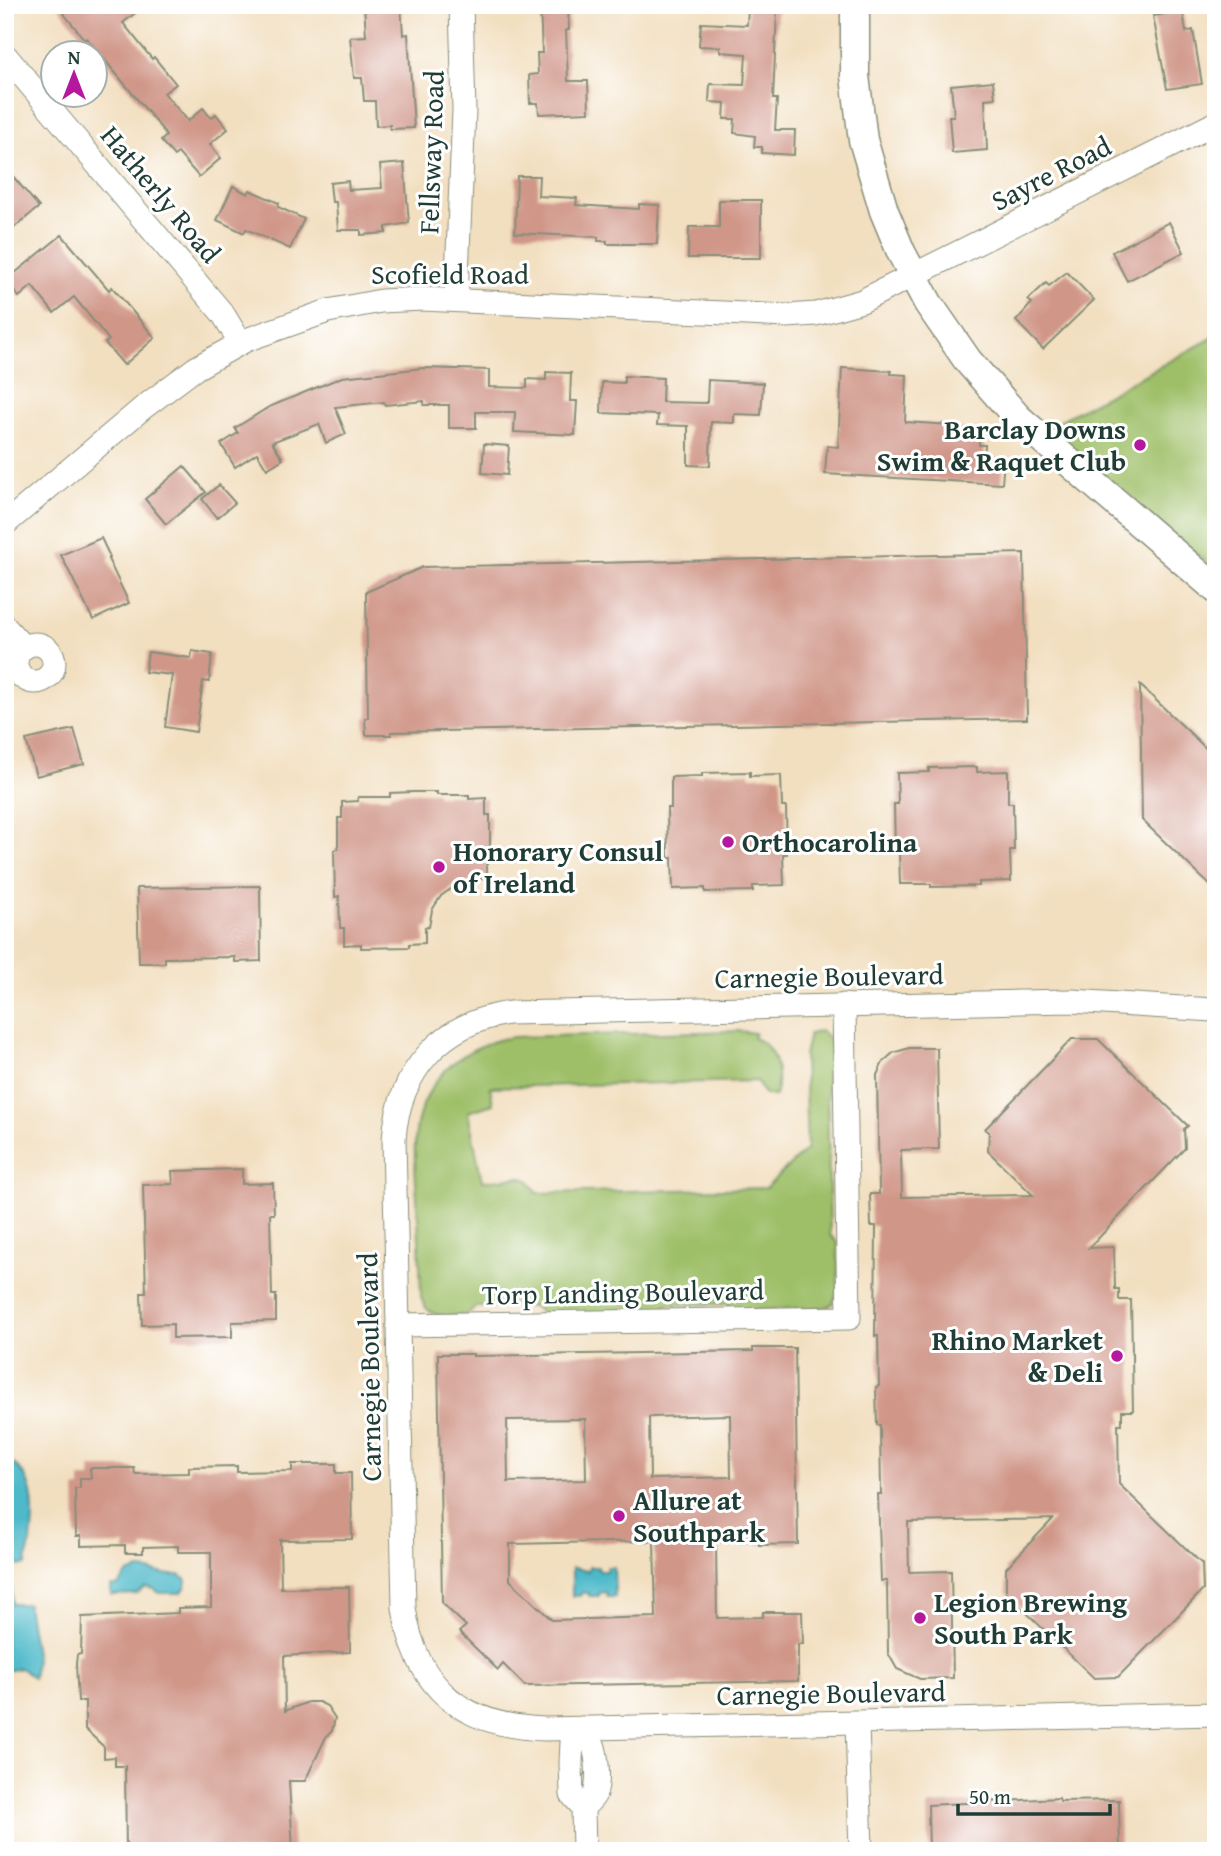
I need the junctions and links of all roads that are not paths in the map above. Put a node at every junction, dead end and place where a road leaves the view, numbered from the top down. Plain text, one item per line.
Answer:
1 (461, 5) edge
2 (855, 5) edge
3 (5, 55) edge
4 (1216, 123) edge
5 (913, 275) junction
6 (456, 300) junction
7 (240, 342) junction
8 (5, 524) edge
9 (1216, 589) edge
10 (5, 626) edge
11 (24, 648) dead end
12 (844, 1005) junction
13 (1215, 1014) edge
14 (398, 1325) junction
15 (1216, 1714) edge
16 (857, 1723) junction
17 (582, 1728) junction
18 (584, 1851) edge
19 (861, 1851) edge

1 - 6 street, Fellsway Road
2 - 5 street
3 - 7 street, Hatherly Road
4 - 5 street, Sayre Road
5 - 6 street, Scofield Road
5 - 9 street
6 - 7 street, Scofield Road
7 - 8 street, Scofield Road
10 - 11 street
12 - 13 street, Carnegie Boulevard
12 - 14 street, Carnegie Boulevard
12 - 14 street, Torp Landing Boulevard
14 - 17 street, Carnegie Boulevard
15 - 16 street, Carnegie Boulevard
16 - 17 street, Carnegie Boulevard
16 - 19 street
17 - 18 street

